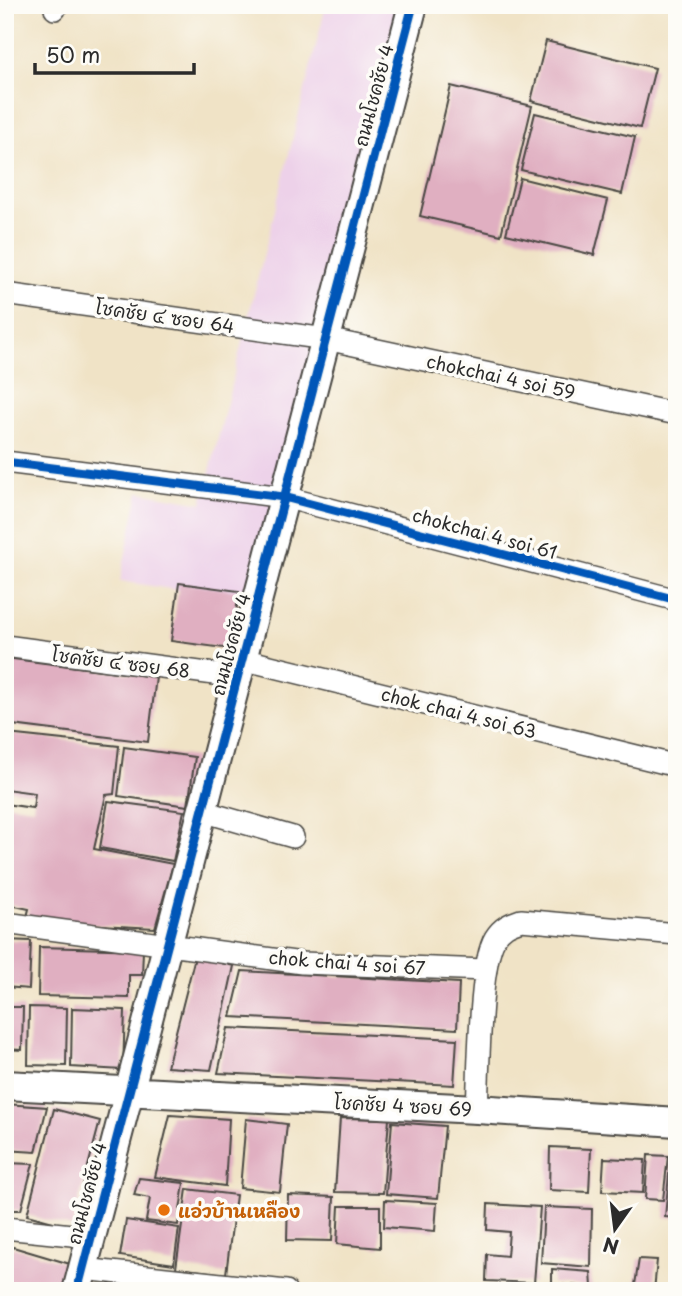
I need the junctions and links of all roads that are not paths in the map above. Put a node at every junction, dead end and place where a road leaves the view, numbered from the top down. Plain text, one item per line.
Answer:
1 (413, 5) edge
2 (5, 294) edge
3 (326, 338) junction
4 (677, 414) edge
5 (5, 462) edge
6 (284, 497) junction
7 (677, 600) edge
8 (5, 646) edge
9 (240, 668) junction
10 (677, 766) edge
11 (202, 811) junction
12 (293, 837) dead end
13 (5, 923) edge
14 (677, 934) edge
15 (168, 943) junction
16 (486, 970) junction
17 (5, 1085) edge
18 (129, 1092) junction
19 (477, 1109) junction
20 (677, 1122) edge
21 (5, 1228) edge
22 (91, 1237) junction
23 (80, 1280) edge
24 (286, 1291) edge

1 - 3 street, ถนนโชคชัย 4
2 - 3 street, โชคชัย ๔ ซอย 64
3 - 4 street, chokchai 4 soi 59
3 - 6 street, ถนนโชคชัย 4
5 - 6 street, chokchai 4 soi 61
6 - 7 street, chokchai 4 soi 61
6 - 9 street, ถนนโชคชัย 4
8 - 9 street, โชคชัย ๔ ซอย 68
9 - 10 street, chok chai 4 soi 63
9 - 11 street, ถนนโชคชัย 4
11 - 12 street
11 - 15 street, ถนนโชคชัย 4
13 - 15 street, chok chai 4 soi 67
14 - 16 street
15 - 16 street, chok chai 4 soi 67
15 - 18 street, ถนนโชคชัย 4
16 - 19 street
17 - 18 street, โชคชัย 4 ซอย 69
18 - 19 street, โชคชัย 4 ซอย 69
18 - 22 street, ถนนโชคชัย 4
19 - 20 street, โชคชัย 4 ซอย 69
21 - 22 street
22 - 23 street, ถนนโชคชัย 4
23 - 24 street

